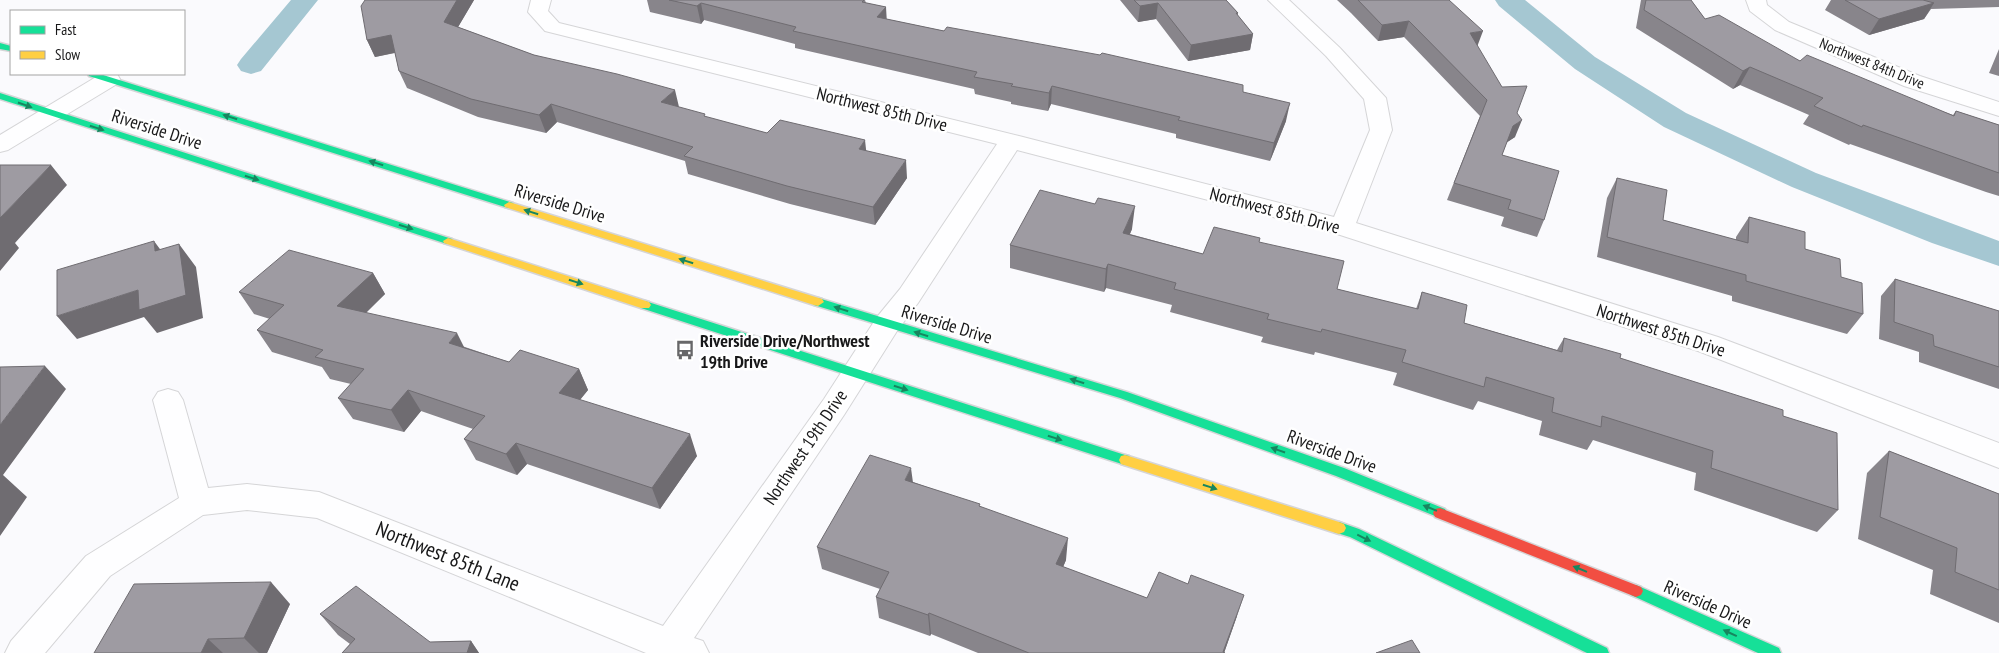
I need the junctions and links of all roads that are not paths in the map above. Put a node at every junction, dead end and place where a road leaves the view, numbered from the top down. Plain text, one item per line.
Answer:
1 (1278, 0) edge
2 (1756, 0) edge
3 (540, 6) edge
4 (100, 76) edge
5 (0, 96) edge
6 (1999, 110) edge
7 (50, 113) junction
8 (1011, 141) junction
9 (0, 145) edge
10 (1342, 227) junction
11 (887, 324) junction
12 (854, 374) junction
13 (168, 400) dead end
14 (1999, 456) edge
15 (196, 503) junction
16 (674, 650) edge
17 (24, 653) edge
18 (1602, 653) edge
19 (1774, 653) edge

1 - 10 street
2 - 6 street, Northwest 84th Drive
3 - 8 street, Northwest 85th Drive
4 - 7 street
11 -> 4 street, Riverside Drive
5 -> 7 street, Riverside Drive
7 - 9 street
7 -> 12 street, Riverside Drive
8 - 10 street, Northwest 85th Drive
8 - 11 street, Northwest 19th Drive
10 - 14 street, Northwest 85th Drive
11 - 12 street, Northwest 19th Drive
19 -> 11 street, Riverside Drive
12 - 16 street, Northwest 19th Drive
12 -> 18 street, Riverside Drive
13 - 15 street
15 - 16 street, Northwest 85th Lane
15 - 17 street

